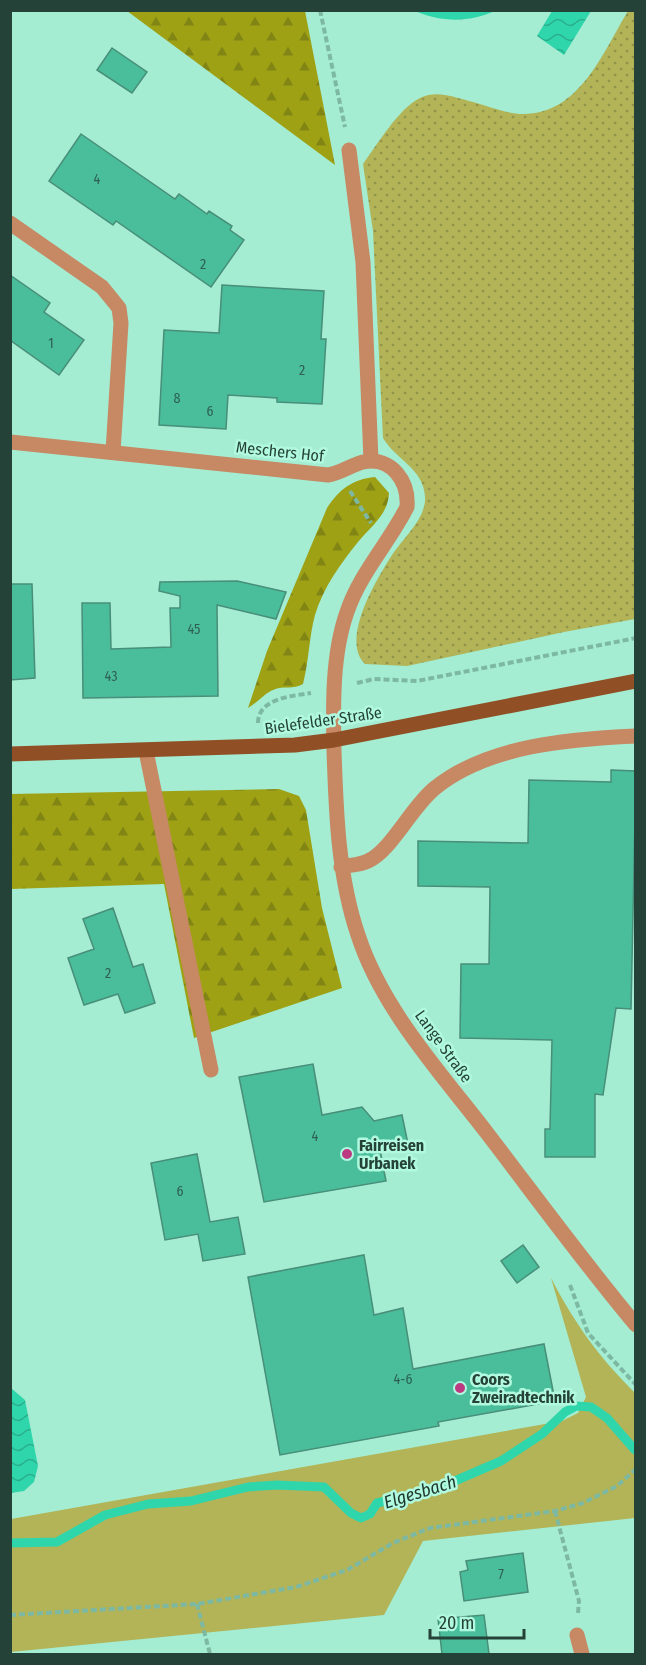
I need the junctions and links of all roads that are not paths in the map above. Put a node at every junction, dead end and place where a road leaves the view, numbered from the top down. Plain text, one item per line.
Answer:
1 (350, 150) road end
2 (10, 223) edge
3 (10, 442) edge
4 (113, 452) junction
5 (371, 461) junction
6 (636, 681) edge
7 (636, 736) edge
8 (334, 740) junction
9 (146, 751) junction
10 (10, 754) edge
11 (341, 867) junction
12 (211, 1070) dead end
13 (636, 1325) edge
14 (577, 1635) road end
15 (582, 1654) edge

1 - 5 street
2 - 4 street
3 - 4 street, Meschers Hof
4 - 5 street, Meschers Hof
5 - 8 street
6 - 8 main road, Bielefelder Straße
7 - 11 street
8 - 9 main road, Bielefelder Straße
8 - 11 street, Lange Straße
9 - 10 main road, Bielefelder Straße
9 - 12 street
11 - 13 street, Lange Straße
14 - 15 street

